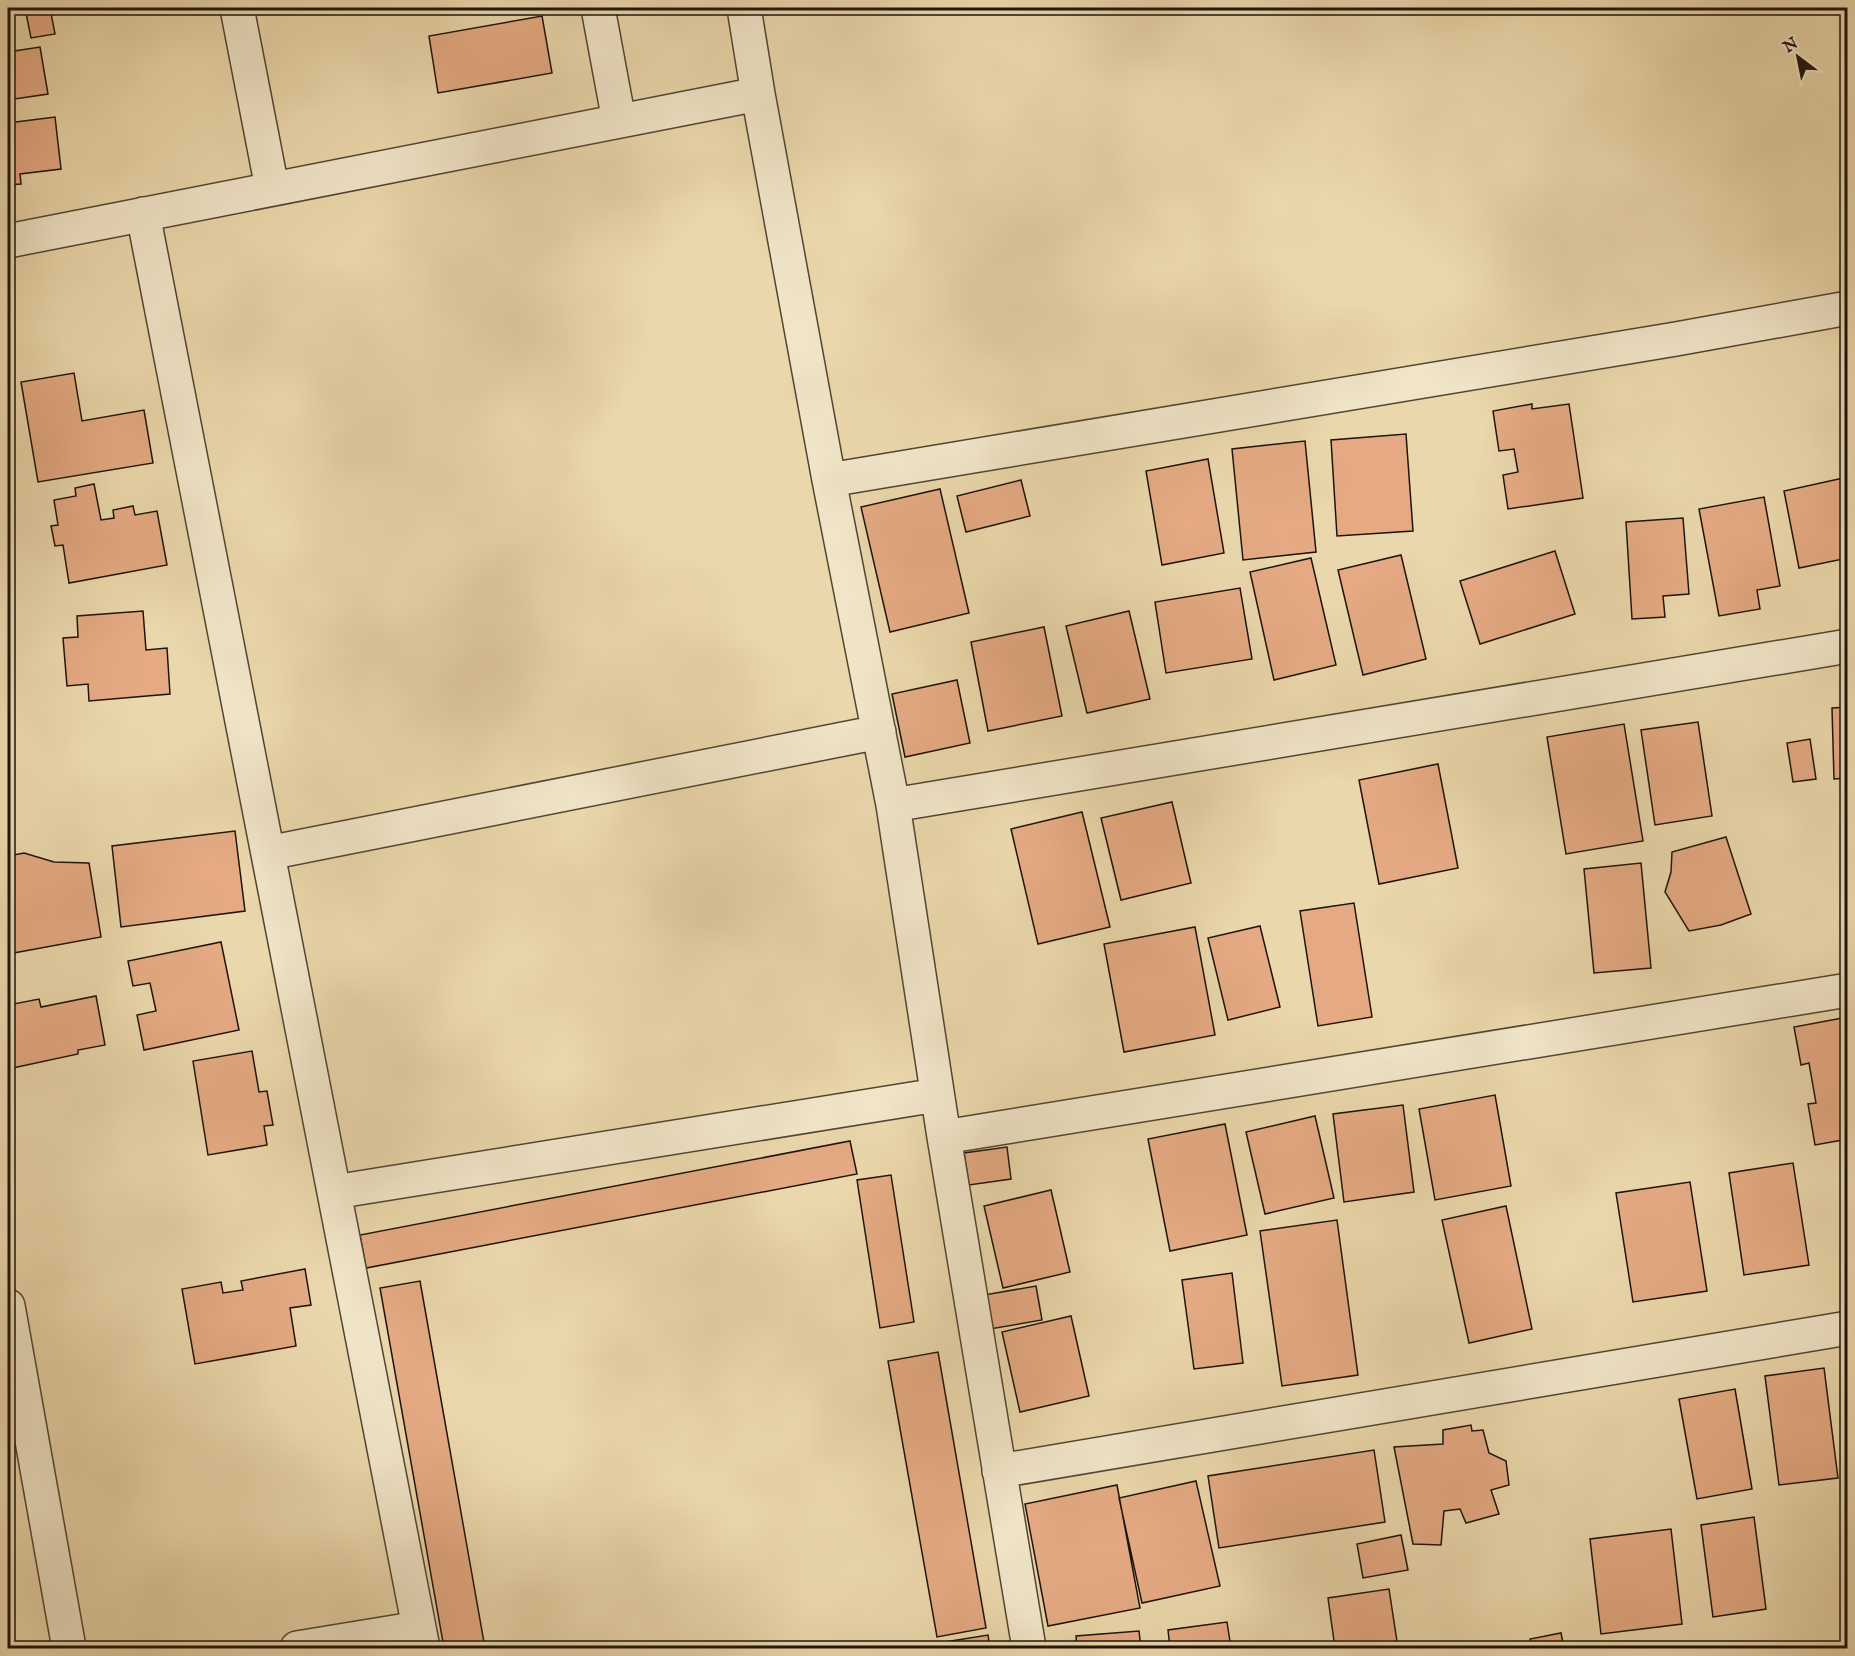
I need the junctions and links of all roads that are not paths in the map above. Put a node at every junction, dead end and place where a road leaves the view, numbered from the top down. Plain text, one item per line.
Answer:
1 (237, 8) edge
2 (598, 8) edge
3 (744, 8) edge
4 (758, 94) junction
5 (619, 121) junction
6 (272, 188) junction
7 (142, 214) junction
8 (8, 241) edge
9 (1848, 308) edge
10 (829, 480) junction
11 (1848, 646) edge
12 (879, 732) junction
13 (893, 805) junction
14 (268, 853) junction
15 (1848, 990) edge
16 (937, 1095) junction
17 (944, 1137) junction
18 (334, 1192) junction
19 (8, 1306) edge
20 (1848, 1328) edge
21 (999, 1471) junction
22 (421, 1638) edge
23 (69, 1648) edge
24 (297, 1648) edge
25 (1029, 1648) edge

1 - 6 street
2 - 5 street
3 - 4 street
4 - 5 street
4 - 10 street
5 - 6 street
6 - 7 street
7 - 8 street
7 - 14 street
9 - 10 street
10 - 12 street
11 - 13 street
12 - 13 street
12 - 14 street
13 - 16 street
14 - 18 street
15 - 17 street
16 - 17 street
16 - 18 street
17 - 21 street
18 - 22 street
19 - 23 street
20 - 21 street
21 - 25 street
22 - 24 street

